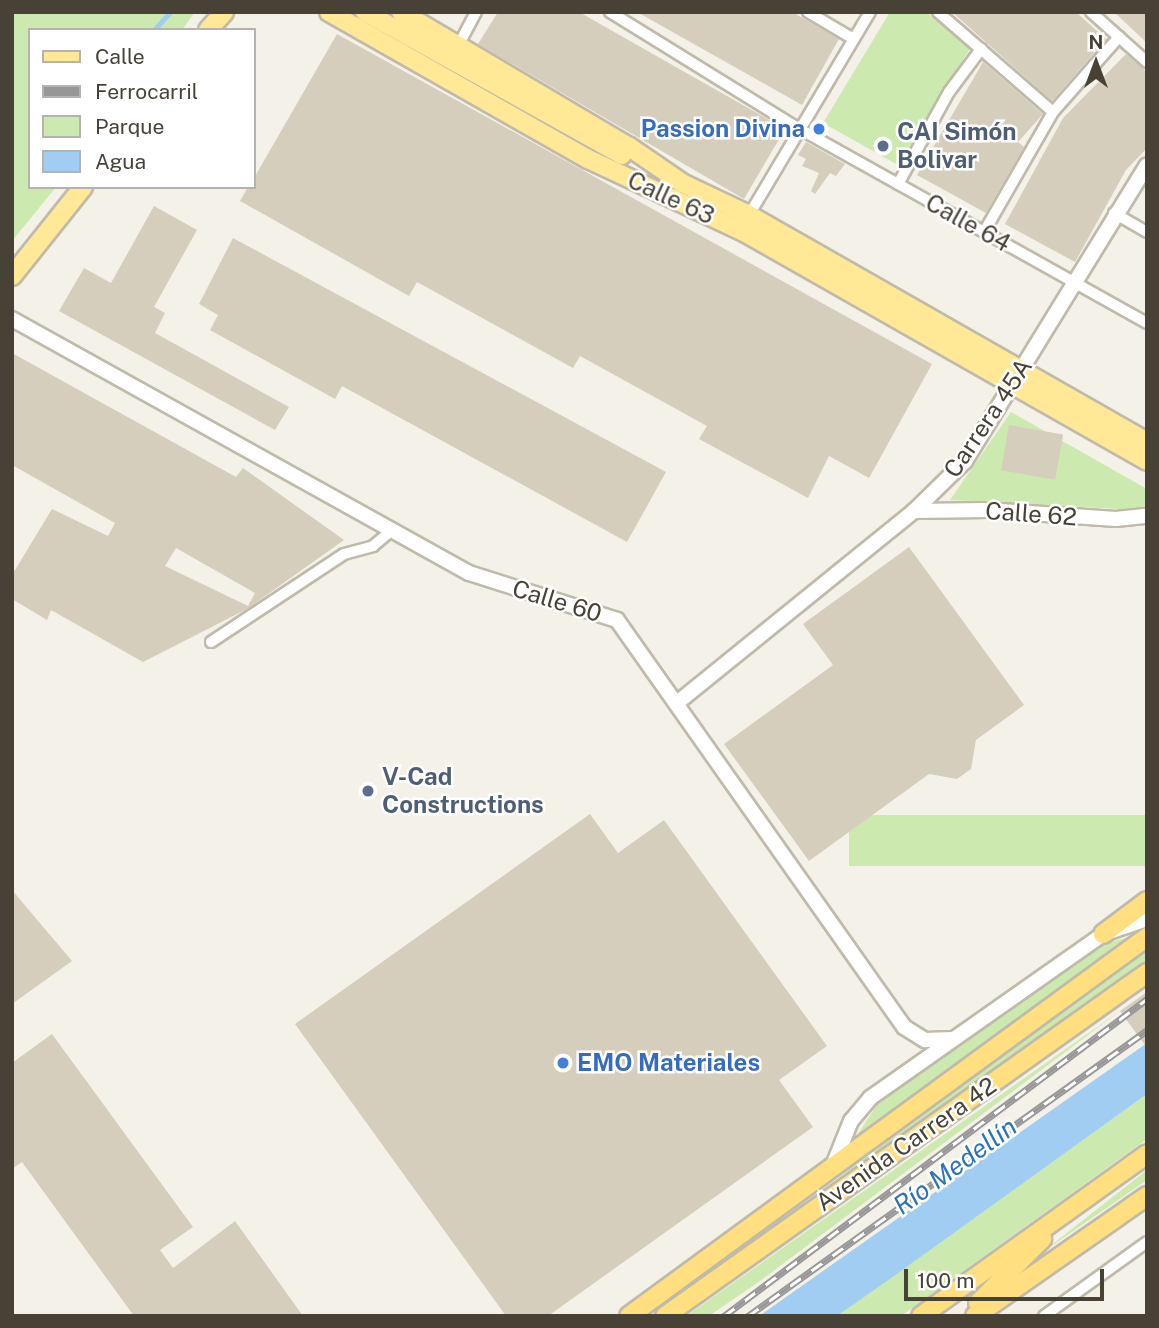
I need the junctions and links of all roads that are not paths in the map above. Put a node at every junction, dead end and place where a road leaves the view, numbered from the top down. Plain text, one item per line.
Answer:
1 (216, 12) edge
2 (224, 12) edge
3 (365, 12) edge
4 (401, 12) edge
5 (476, 12) edge
6 (610, 12) edge
7 (808, 12) edge
8 (870, 12) edge
9 (938, 12) edge
10 (1091, 12) edge
11 (334, 14) edge
12 (209, 28) edge
13 (210, 28) edge
14 (1118, 37) junction
15 (852, 38) junction
16 (458, 46) junction
17 (981, 49) junction
18 (1147, 62) edge
19 (1053, 112) junction
20 (798, 128) junction
21 (1147, 164) edge
22 (682, 183) junction
23 (898, 184) junction
24 (81, 189) edge
25 (1114, 212) junction
26 (750, 215) junction
27 (984, 232) junction
28 (1147, 232) edge
29 (14, 273) edge
30 (1073, 282) junction
31 (12, 319) edge
32 (1147, 323) edge
33 (1017, 377) junction
34 (1147, 442) edge
35 (1147, 461) edge
36 (914, 511) junction
37 (1147, 516) edge
38 (391, 531) junction
39 (211, 642) dead end
40 (677, 703) junction
41 (1147, 901) edge
42 (1147, 919) edge
43 (1103, 934) junction
44 (1147, 937) edge
45 (1147, 973) edge
46 (953, 1039) junction
47 (1147, 1154) edge
48 (832, 1168) junction
49 (1147, 1196) edge
50 (1079, 1203) junction
51 (1147, 1242) edge
52 (629, 1316) edge
53 (665, 1316) edge
54 (921, 1316) edge
55 (965, 1316) edge
56 (975, 1316) edge
57 (1044, 1316) edge

1 - 12 main road
2 - 13 main road
3 - 22 main road
4 - 16 main road, Calle 63
5 - 16 street
6 - 20 street, Calle 64
7 - 15 street
8 - 15 street
9 - 17 street
10 - 14 street
11 - 33 main road, Calle 63
14 - 18 street
14 - 19 street
15 - 20 street
16 - 22 main road, Calle 63
17 - 19 street
17 - 23 street
19 - 27 street
20 - 23 street, Calle 64
20 - 26 street
21 - 25 street, Carrera 45A
22 - 26 main road, Calle 63
23 - 27 street, Calle 64
24 - 29 main road
25 - 28 street
25 - 30 street, Carrera 45A
26 - 33 main road, Calle 63
27 - 30 street, Calle 64
30 - 32 street, Calle 64
30 - 33 street, Carrera 45A
31 - 38 street, Calle 60
33 - 34 main road
33 - 35 main road
33 - 36 street, Carrera 45A
36 - 37 street, Calle 62
36 - 40 street, Carrera 45A
38 - 39 street
38 - 40 street, Calle 60
40 - 46 street, Calle 60
41 - 43 highway
42 - 43 street, Avenida Carrera 42
43 - 46 street, Avenida Carrera 42
44 - 48 highway, Avenida Carrera 42
45 - 53 highway, Avenida Carrera 42
46 - 48 street, Avenida Carrera 42
47 - 50 highway
48 - 52 highway, Avenida Carrera 42
49 - 56 highway
50 - 54 highway
50 - 55 highway
51 - 57 street

